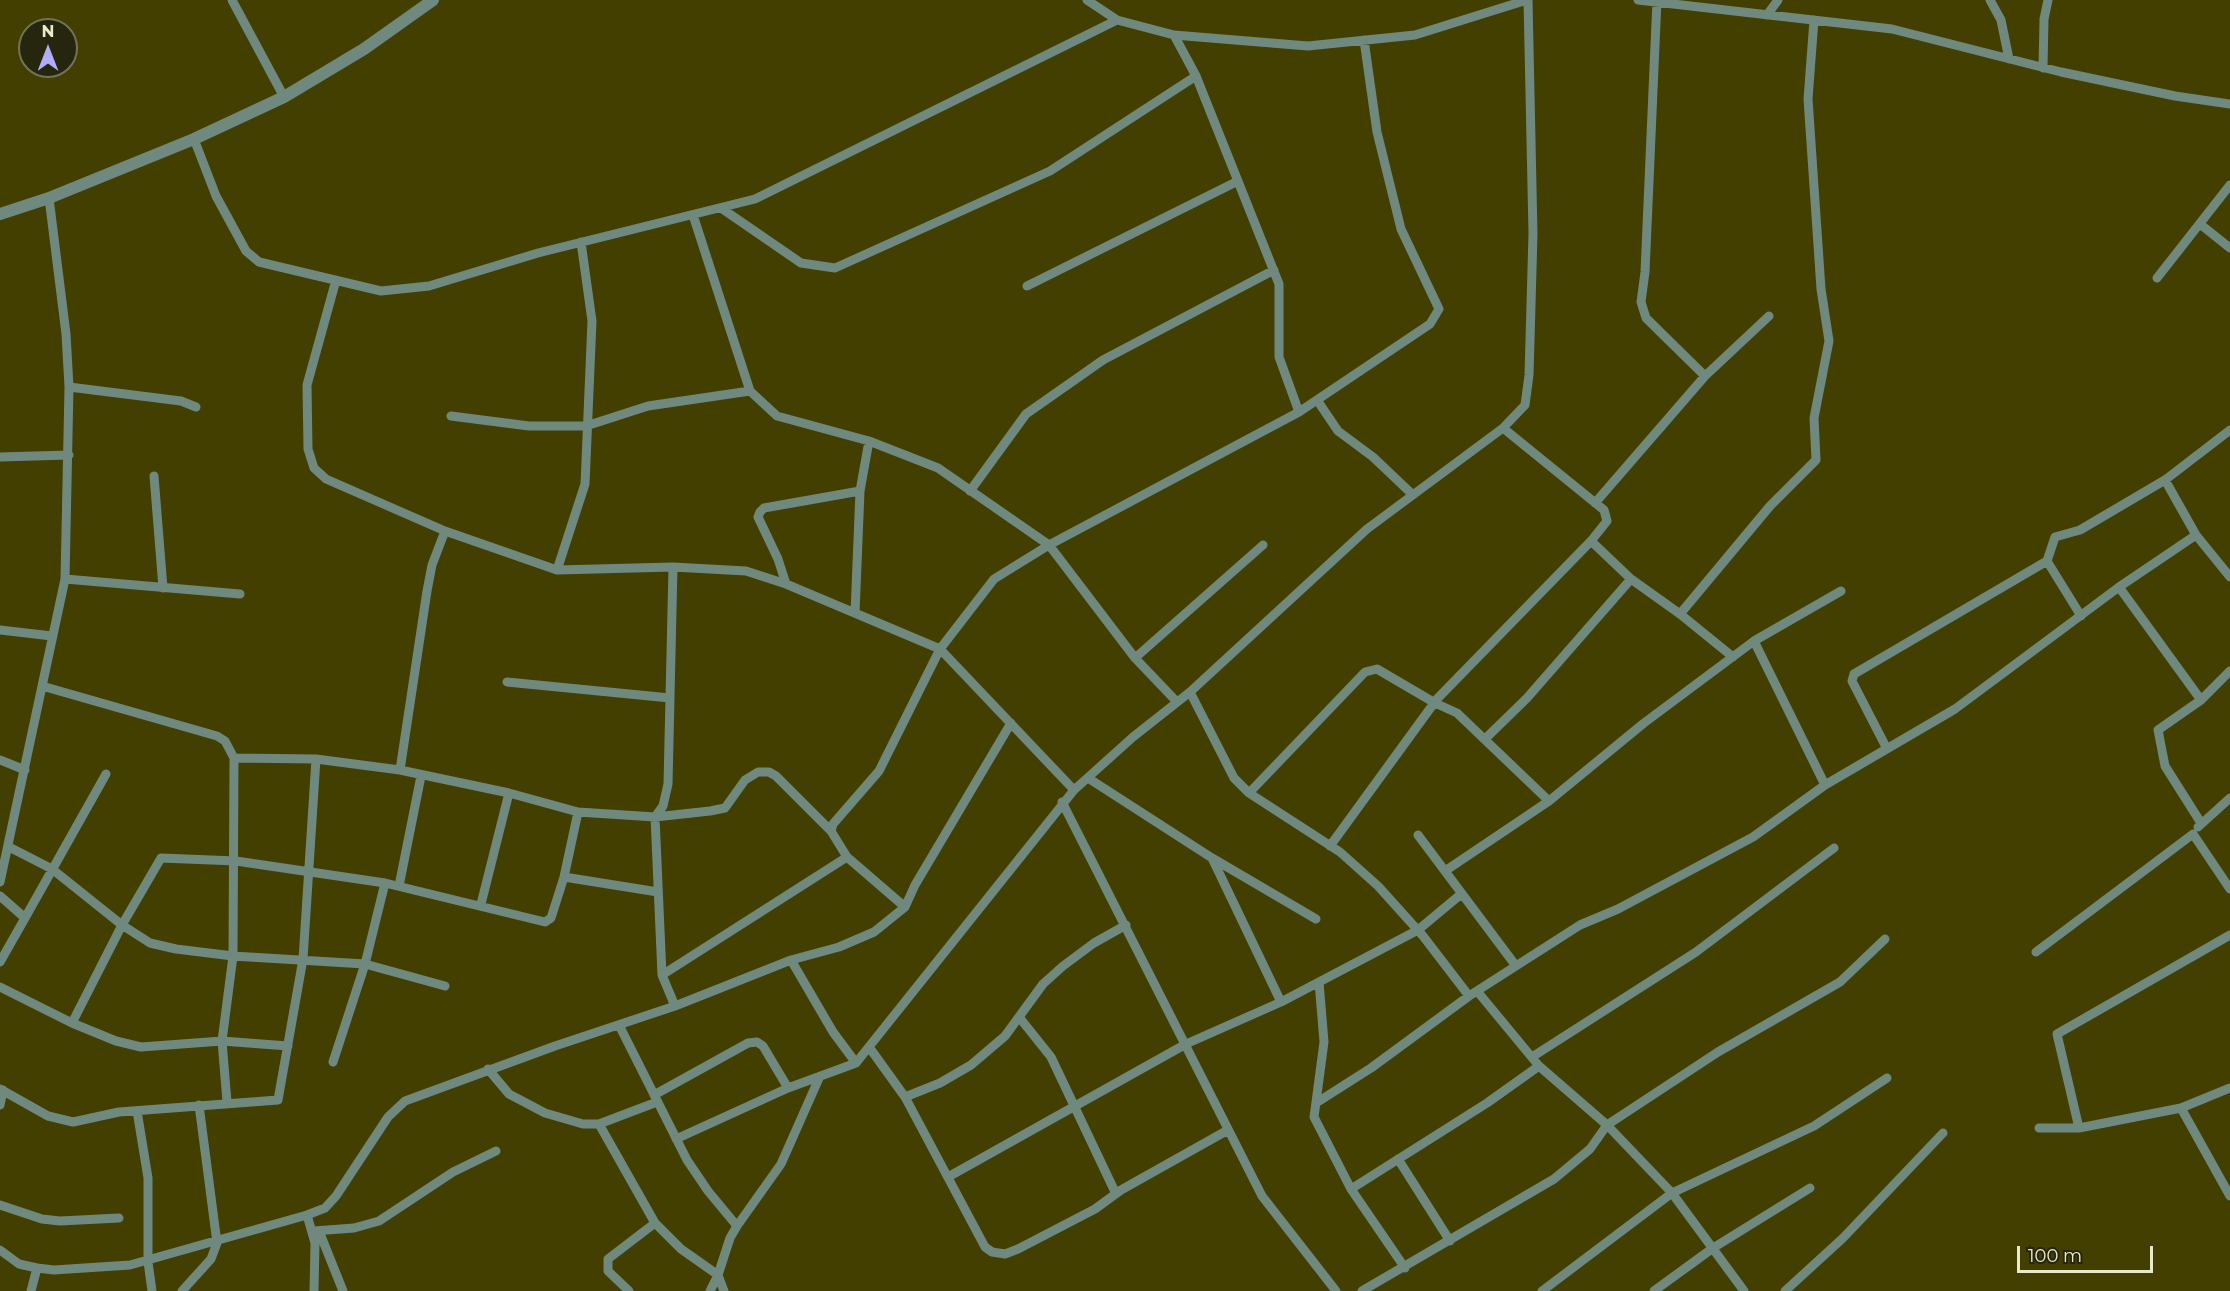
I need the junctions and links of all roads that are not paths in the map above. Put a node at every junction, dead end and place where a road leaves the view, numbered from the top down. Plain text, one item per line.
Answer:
1 (232, 0) edge
2 (433, 0) edge
3 (1087, 0) edge
4 (1527, 0) edge
5 (1638, 0) edge
6 (1778, 0) edge
7 (1989, 0) edge
8 (2048, 0) edge
9 (1657, 1) edge
10 (1767, 15) junction
11 (1117, 20) junction
12 (1814, 20) junction
13 (1174, 35) junction
14 (1364, 40) junction
15 (2009, 59) junction
16 (2043, 68) junction
17 (1196, 76) junction
18 (284, 97) junction
19 (2230, 104) edge
20 (194, 139) junction
21 (1238, 181) junction
22 (2230, 185) edge
23 (49, 198) junction
24 (721, 208) junction
25 (0, 214) edge
26 (693, 214) junction
27 (2199, 224) junction
28 (581, 242) junction
29 (2230, 248) edge
30 (1274, 270) junction
31 (2157, 278) dead end
32 (336, 280) junction
33 (1027, 286) dead end
34 (1769, 316) dead end
35 (1705, 376) junction
36 (69, 387) junction
37 (750, 391) junction
38 (1317, 400) junction
39 (196, 407) dead end
40 (1299, 412) junction
41 (451, 416) dead end
42 (586, 426) junction
43 (1503, 428) junction
44 (2230, 430) edge
45 (869, 441) junction
46 (69, 455) junction
47 (0, 457) edge
48 (154, 476) dead end
49 (2165, 480) junction
50 (860, 491) junction
51 (970, 491) junction
52 (1413, 495) junction
53 (1595, 503) junction
54 (445, 531) junction
55 (2196, 535) junction
56 (1591, 541) junction
57 (1049, 545) junction
58 (1263, 545) dead end
59 (2047, 561) junction
60 (674, 567) junction
61 (557, 570) junction
62 (2230, 577) edge
63 (65, 579) junction
64 (1631, 579) junction
65 (786, 584) junction
66 (2119, 587) junction
67 (164, 588) junction
68 (1841, 591) dead end
69 (240, 594) dead end
70 (855, 613) junction
71 (1680, 614) junction
72 (2081, 615) junction
73 (0, 630) edge
74 (52, 636) junction
75 (1754, 641) junction
76 (939, 649) junction
77 (1733, 657) junction
78 (1135, 658) junction
79 (2230, 671) edge
80 (507, 682) dead end
81 (42, 686) junction
82 (1190, 692) junction
83 (670, 698) junction
84 (2201, 700) junction
85 (1177, 702) junction
86 (1435, 703) junction
87 (1011, 723) junction
88 (1485, 740) junction
89 (1886, 747) junction
90 (234, 758) junction
91 (316, 759) junction
92 (0, 760) edge
93 (25, 770) junction
94 (400, 771) junction
95 (106, 774) dead end
96 (421, 776) junction
97 (1088, 778) junction
98 (1825, 785) junction
99 (1074, 790) junction
100 (509, 793) junction
101 (1249, 793) junction
102 (2230, 798) edge
103 (1549, 801) junction
104 (1062, 802) junction
105 (578, 812) junction
106 (655, 817) junction
107 (2201, 823) junction
108 (831, 831) junction
109 (2193, 834) junction
110 (1418, 835) dead end
111 (1330, 846) junction
112 (9, 847) junction
113 (1834, 848) dead end
114 (847, 857) junction
115 (1212, 858) junction
116 (236, 861) junction
117 (52, 869) junction
118 (308, 870) junction
119 (1445, 871) junction
120 (564, 877) junction
121 (0, 882) edge
122 (385, 883) junction
123 (399, 886) junction
124 (2230, 889) edge
125 (658, 892) junction
126 (1460, 895) junction
127 (0, 896) edge
128 (482, 904) junction
129 (905, 907) junction
130 (25, 918) junction
131 (1316, 919) dead end
132 (122, 926) junction
133 (1126, 926) junction
134 (1418, 930) junction
135 (2230, 935) edge
136 (1885, 939) dead end
137 (2036, 952) dead end
138 (233, 956) junction
139 (303, 959) junction
140 (791, 960) junction
141 (0, 962) edge
142 (365, 964) junction
143 (1516, 966) junction
144 (662, 975) junction
145 (1319, 982) junction
146 (445, 986) dead end
147 (0, 987) edge
148 (1473, 994) junction
149 (1281, 1002) junction
150 (675, 1006) junction
151 (1019, 1017) junction
152 (72, 1023) junction
153 (619, 1025) junction
154 (222, 1041) junction
155 (1186, 1044) junction
156 (288, 1046) junction
157 (869, 1047) junction
158 (1532, 1057) junction
159 (333, 1062) dead end
160 (856, 1063) junction
161 (1539, 1066) junction
162 (488, 1070) junction
163 (820, 1076) junction
164 (1887, 1078) dead end
165 (788, 1088) junction
166 (2230, 1088) edge
167 (2, 1089) edge
168 (905, 1097) junction
169 (655, 1098) junction
170 (227, 1102) junction
171 (1316, 1103) junction
172 (0, 1105) edge
173 (199, 1105) junction
174 (2181, 1108) junction
175 (1075, 1109) junction
176 (137, 1111) junction
177 (599, 1124) junction
178 (1607, 1125) junction
179 (2039, 1128) dead end
180 (2079, 1128) junction
181 (1228, 1130) junction
182 (1943, 1133) dead end
183 (676, 1139) junction
184 (496, 1151) dead end
185 (1398, 1159) junction
186 (948, 1177) junction
187 (1810, 1188) dead end
188 (1351, 1189) junction
189 (1672, 1193) junction
190 (1116, 1194) junction
191 (2230, 1196) edge
192 (0, 1205) edge
193 (307, 1215) junction
194 (119, 1218) dead end
195 (655, 1223) junction
196 (737, 1226) junction
197 (316, 1231) junction
198 (1450, 1241) junction
199 (217, 1242) junction
200 (1713, 1248) junction
201 (0, 1250) edge
202 (148, 1262) junction
203 (37, 1268) junction
204 (1405, 1268) junction
205 (718, 1275) junction
206 (31, 1291) edge
207 (152, 1291) edge
208 (182, 1291) edge
209 (314, 1291) edge
210 (343, 1291) edge
211 (629, 1291) edge
212 (710, 1291) edge
213 (724, 1291) edge
214 (1336, 1291) edge
215 (1362, 1291) edge
216 (1542, 1291) edge
217 (1654, 1291) edge
218 (1744, 1291) edge
219 (1785, 1291) edge

1 - 18 street
2 - 18 street
3 - 11 street
4 - 14 street
4 - 43 street
5 - 9 street
6 - 10 street
7 - 15 street
8 - 16 street
9 - 10 street
9 - 35 street
10 - 12 street
11 - 13 street
11 - 24 street
12 - 15 street
12 - 71 street
13 - 14 street
13 - 17 street
14 - 38 street
15 - 16 street
16 - 19 street
17 - 21 street
17 - 24 street
18 - 20 street
20 - 23 street
20 - 32 street
21 - 30 street
21 - 33 street
22 - 27 street
23 - 25 street
23 - 36 street
24 - 26 street
26 - 28 street
26 - 37 street
27 - 29 street
27 - 31 street
28 - 32 street
28 - 42 street
30 - 40 street
30 - 51 street
32 - 54 street
34 - 35 street
35 - 53 street
36 - 39 street
36 - 46 street
37 - 42 street
37 - 45 street
38 - 40 street
38 - 52 street
40 - 57 street
41 - 42 street
42 - 61 street
43 - 52 street
43 - 53 street
44 - 49 street
45 - 50 street
45 - 51 street
46 - 47 street
46 - 63 street
48 - 67 street
49 - 55 street
49 - 59 street
50 - 65 street
50 - 70 street
51 - 57 street
52 - 82 street
53 - 56 street
54 - 61 street
54 - 94 street
55 - 62 street
55 - 66 street
56 - 64 street
56 - 86 street
57 - 76 street
57 - 78 street
58 - 78 street
59 - 72 street
59 - 89 street
60 - 61 street
60 - 65 street
60 - 83 street
63 - 67 street
63 - 74 street
64 - 71 street
64 - 88 street
65 - 70 street
66 - 72 street
66 - 84 street
67 - 69 street
68 - 75 street
70 - 76 street
71 - 77 street
72 - 89 street
73 - 74 street
74 - 81 street
75 - 77 street
75 - 98 street
76 - 87 street
76 - 108 street
77 - 103 street
78 - 85 street
79 - 84 street
80 - 83 street
81 - 90 street
81 - 93 street
82 - 85 street
82 - 101 street
83 - 106 street
84 - 107 street
85 - 97 street
86 - 88 street
86 - 101 street
86 - 111 street
87 - 99 street
87 - 129 street
88 - 103 street
89 - 98 street
90 - 91 street
90 - 116 street
91 - 94 street
91 - 118 street
92 - 93 street
93 - 112 street
94 - 96 street
95 - 117 street
96 - 100 street
96 - 123 street
97 - 99 street
97 - 115 street
98 - 143 street
99 - 104 street
100 - 105 street
100 - 128 street
101 - 111 street
102 - 107 street
103 - 119 street
104 - 133 street
104 - 157 street
105 - 106 street
105 - 120 street
106 - 108 street
106 - 125 street
107 - 109 street
108 - 114 street
109 - 124 street
109 - 137 street
110 - 119 street
111 - 134 street
112 - 117 street
112 - 121 street
113 - 158 street
114 - 129 street
114 - 144 street
115 - 131 street
115 - 149 street
116 - 118 street
116 - 132 street
116 - 138 street
117 - 130 street
117 - 132 street
118 - 122 street
118 - 139 street
119 - 126 street
120 - 125 street
120 - 128 street
122 - 123 street
122 - 142 street
123 - 128 street
125 - 144 street
126 - 134 street
126 - 143 street
127 - 130 street
129 - 140 street
130 - 141 street
132 - 138 street
132 - 152 street
133 - 151 street
133 - 155 street
134 - 145 street
134 - 148 street
135 - 180 street
136 - 178 street
138 - 139 street
138 - 154 street
139 - 142 street
139 - 156 street
140 - 150 street
140 - 160 street
142 - 146 street
142 - 159 street
143 - 148 street
144 - 150 street
145 - 149 street
145 - 171 street
147 - 152 street
148 - 158 street
148 - 171 street
149 - 155 street
150 - 153 street
151 - 168 street
151 - 175 street
152 - 154 street
153 - 162 street
153 - 169 street
154 - 156 street
154 - 170 street
155 - 175 street
155 - 181 street
156 - 170 street
157 - 160 street
157 - 168 street
158 - 161 street
160 - 163 street
161 - 178 street
161 - 185 street
162 - 177 street
162 - 193 street
163 - 165 street
163 - 196 street
164 - 189 street
165 - 169 street
165 - 183 street
166 - 174 street
167 - 172 street
167 - 176 street
168 - 186 street
169 - 177 street
169 - 183 street
170 - 173 street
171 - 188 street
173 - 176 street
173 - 199 street
174 - 180 street
174 - 191 street
175 - 186 street
175 - 190 street
176 - 202 street
177 - 195 street
178 - 189 street
178 - 198 street
179 - 180 street
181 - 190 street
181 - 214 street
182 - 219 street
183 - 196 street
184 - 197 street
185 - 188 street
185 - 198 street
186 - 190 street
187 - 200 street
188 - 204 street
189 - 200 street
189 - 216 street
192 - 194 street
193 - 197 street
193 - 199 street
195 - 205 street
195 - 211 street
196 - 205 street
197 - 209 street
197 - 210 street
198 - 204 street
199 - 202 street
199 - 208 street
200 - 217 street
200 - 218 street
201 - 203 street
202 - 203 street
202 - 207 street
203 - 206 street
204 - 215 street
205 - 212 street
205 - 213 street

